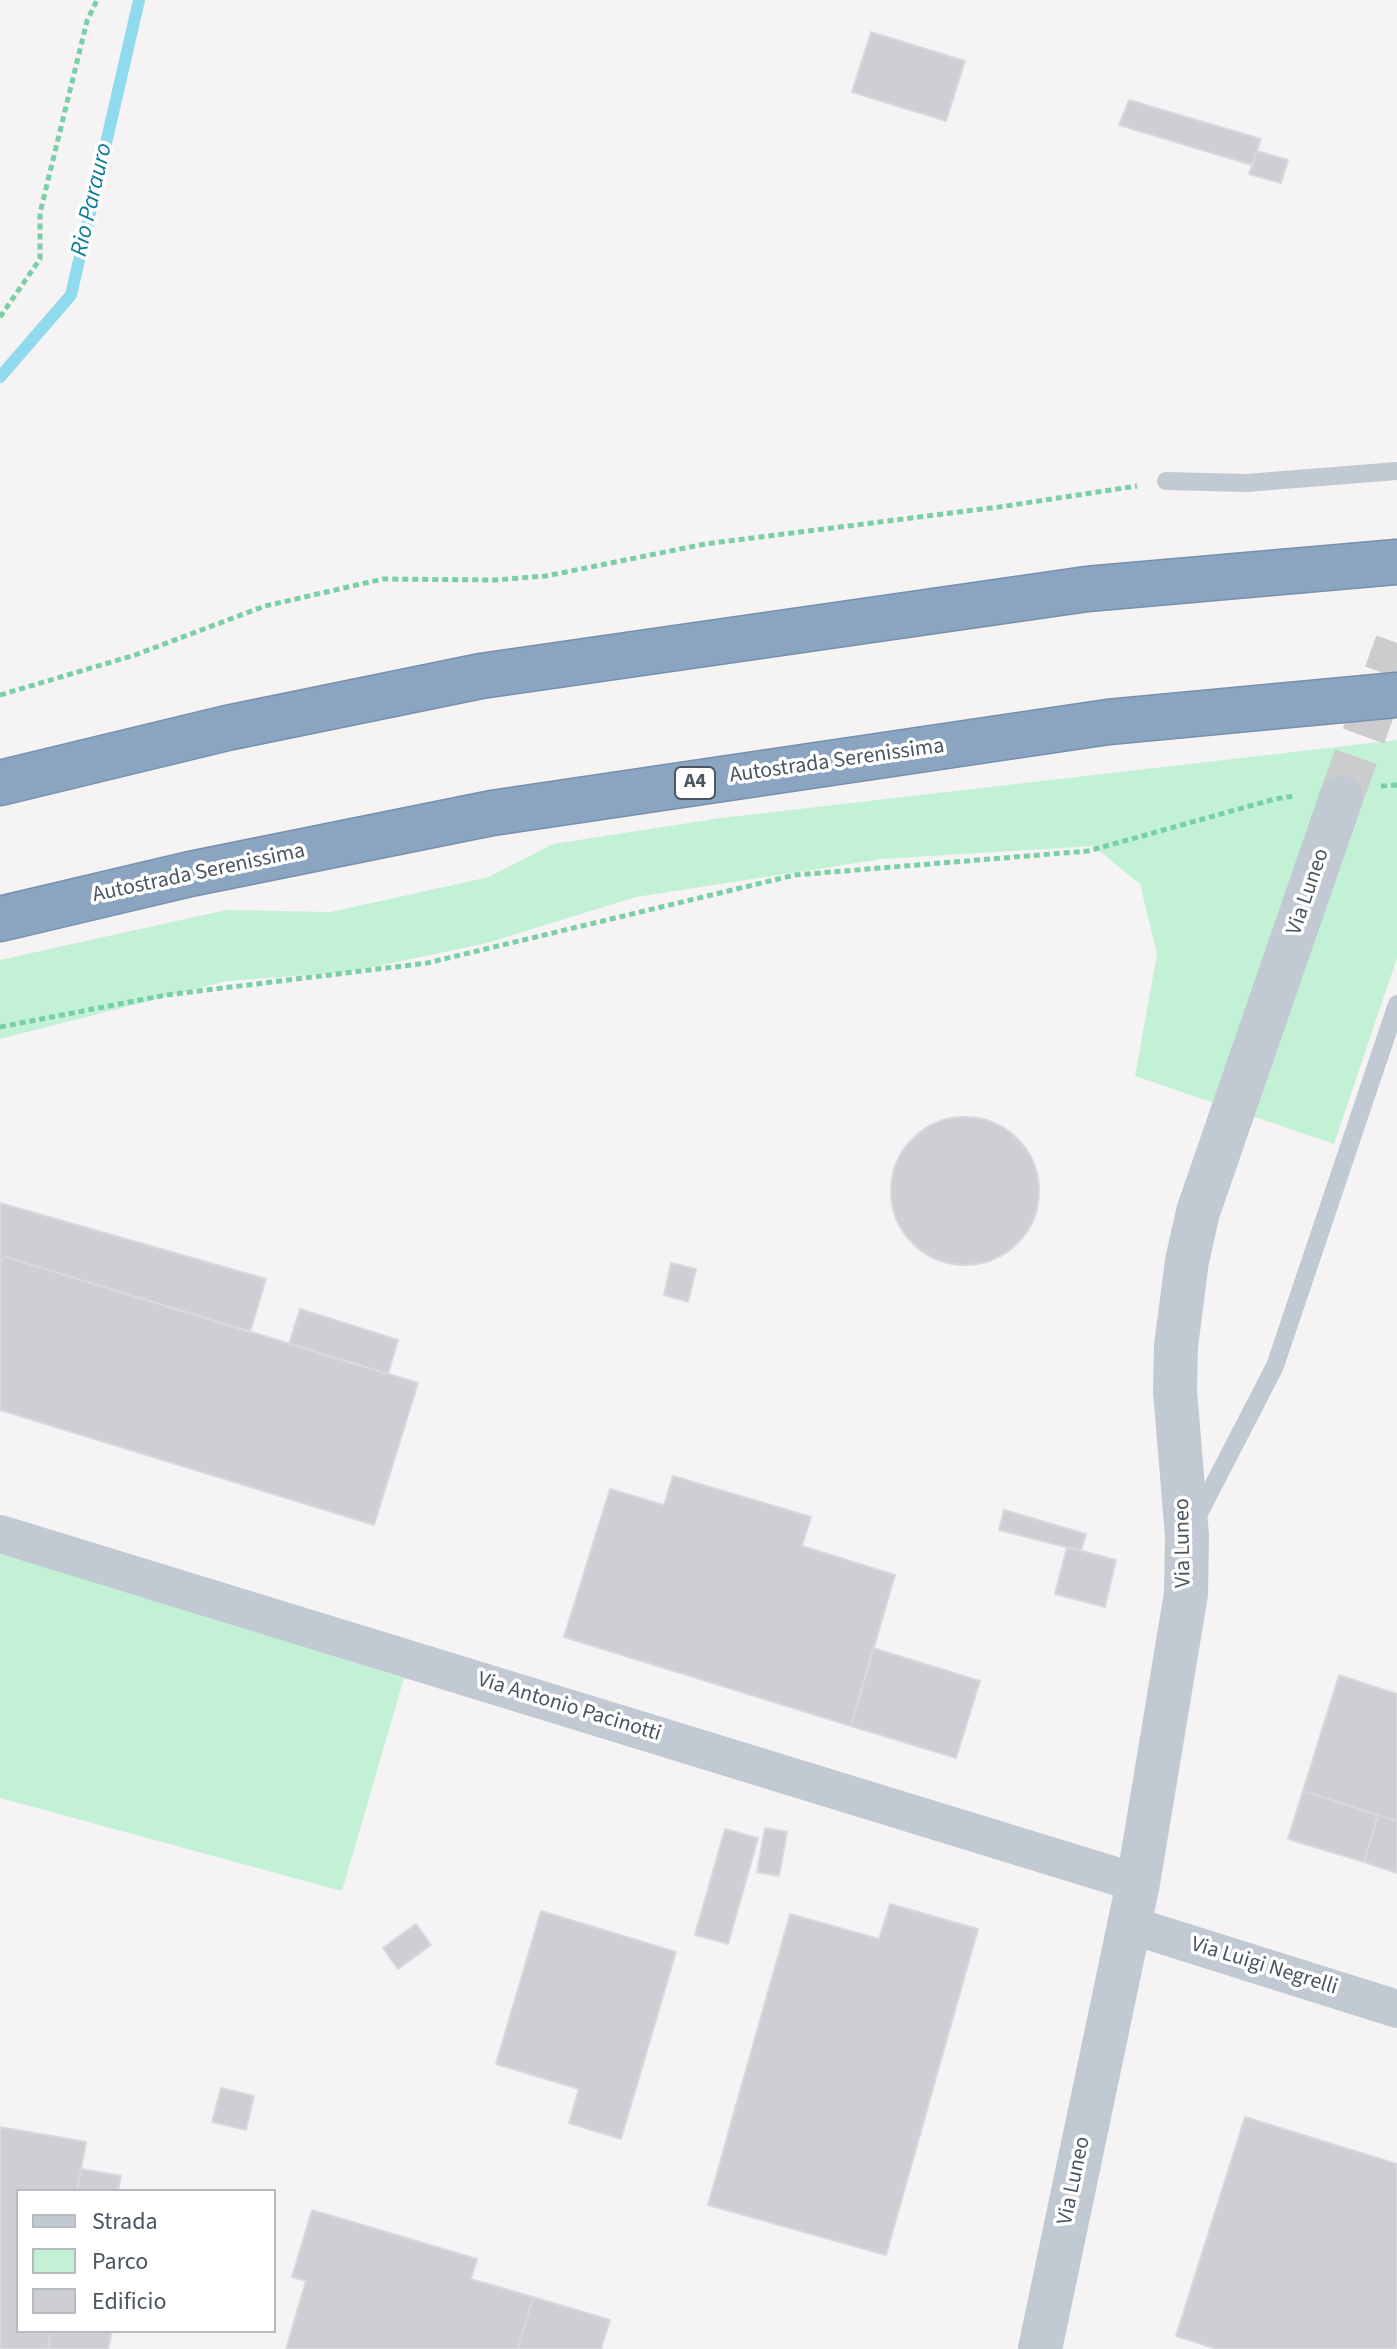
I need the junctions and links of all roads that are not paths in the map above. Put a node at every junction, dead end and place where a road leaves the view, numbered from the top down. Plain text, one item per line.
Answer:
1 (1397, 471) edge
2 (1166, 481) road end
3 (1397, 562) edge
4 (1397, 695) edge
5 (0, 783) edge
6 (1340, 793) tunnel mouth
7 (0, 919) edge
8 (1397, 1004) edge
9 (0, 1534) edge
10 (1187, 1536) junction
11 (1134, 1904) junction
12 (1397, 2009) edge
13 (1040, 2349) edge

1 - 2 lane
3 - 5 highway
4 - 7 highway, Autostrada Serenissima / A4
6 - 10 street, Via Luneo
8 - 10 lane
9 - 11 street, Via Antonio Pacinotti
10 - 11 street, Via Luneo
11 - 12 street, Via Luigi Negrelli
11 - 13 street, Via Luneo

